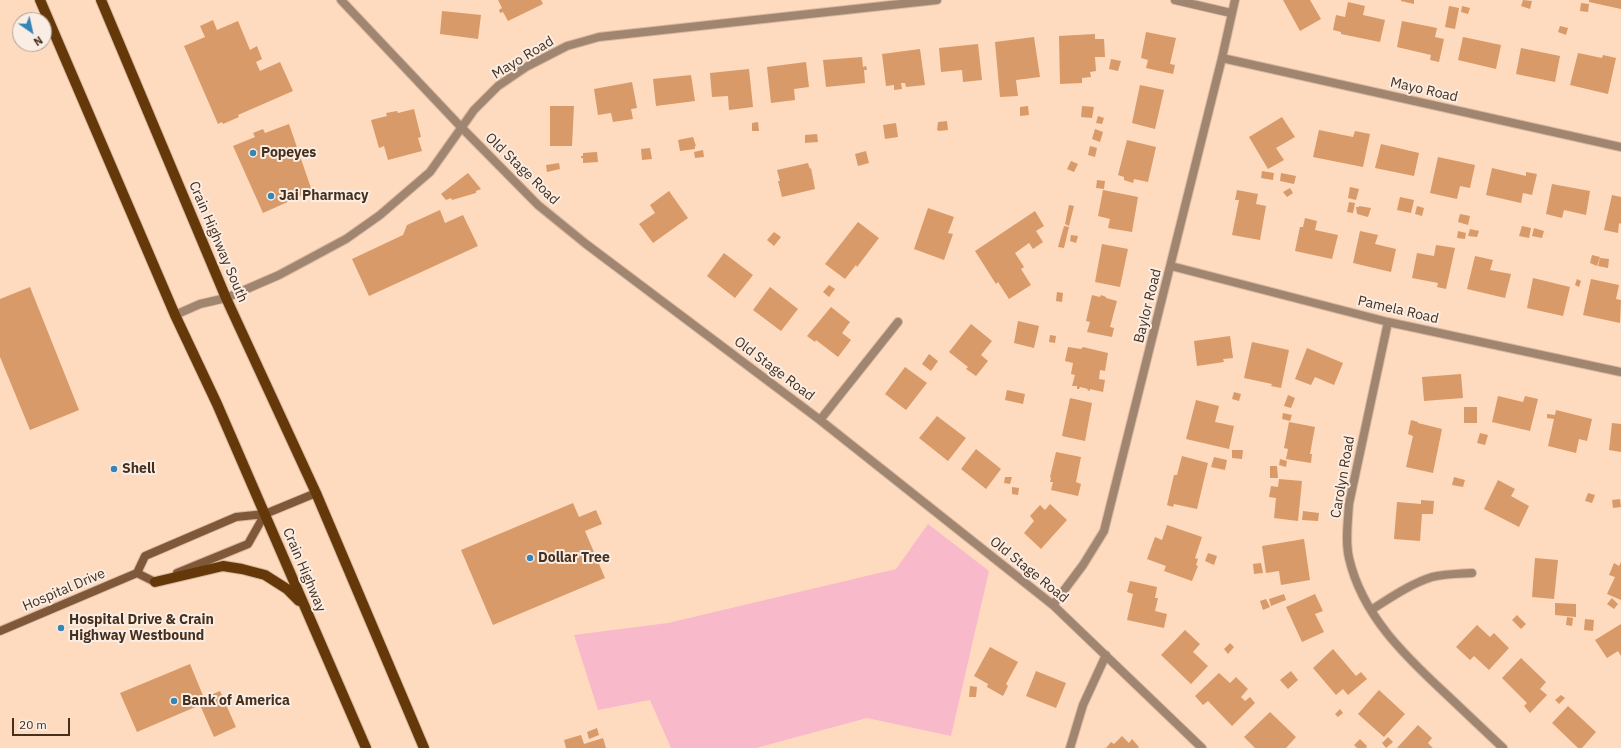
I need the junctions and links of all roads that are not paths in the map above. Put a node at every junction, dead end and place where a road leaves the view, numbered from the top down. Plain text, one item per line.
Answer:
1 (40, 0) edge
2 (101, 0) edge
3 (341, 0) edge
4 (937, 0) edge
5 (1175, 0) edge
6 (1235, 0) edge
7 (1231, 13) junction
8 (1222, 58) junction
9 (461, 126) junction
10 (1621, 147) edge
11 (1171, 266) junction
12 (226, 298) junction
13 (175, 315) junction
14 (898, 322) dead end
15 (1388, 322) junction
16 (1621, 372) edge
17 (820, 420) junction
18 (316, 493) junction
19 (265, 514) junction
20 (137, 573) junction
21 (1472, 574) dead end
22 (155, 582) junction
23 (1053, 604) junction
24 (305, 607) junction
25 (1371, 610) junction
26 (0, 631) edge
27 (1106, 655) junction
28 (366, 748) edge
29 (424, 748) edge
30 (1070, 748) edge
31 (1202, 748) edge
32 (1504, 748) edge

1 - 13 main road
2 - 12 main road, Crain Highway South
3 - 9 street, Old Stage Road
4 - 9 street, Mayo Road
5 - 7 street
6 - 7 street, Baylor Road
7 - 8 street, Baylor Road
8 - 10 street, Mayo Road
8 - 11 street, Baylor Road
9 - 12 street, Mayo Road
9 - 17 street, Old Stage Road
11 - 15 street, Pamela Road
11 - 23 street, Baylor Road
12 - 13 street, Mayo Road
12 - 18 main road, Crain Highway South
13 - 19 main road, Crain Highway
14 - 17 street
15 - 16 street, Pamela Road
15 - 25 street, Carolyn Road
17 - 23 street, Old Stage Road
18 - 19 street
18 - 29 main road
19 - 20 street
19 - 22 street
19 - 24 main road, Crain Highway
20 - 22 street
20 - 26 street, Hospital Drive
21 - 25 street
22 - 24 main road
23 - 27 street, Old Stage Road
24 - 28 main road, Crain Highway
25 - 32 street, Carolyn Road
27 - 30 street
27 - 31 street, Old Stage Road

